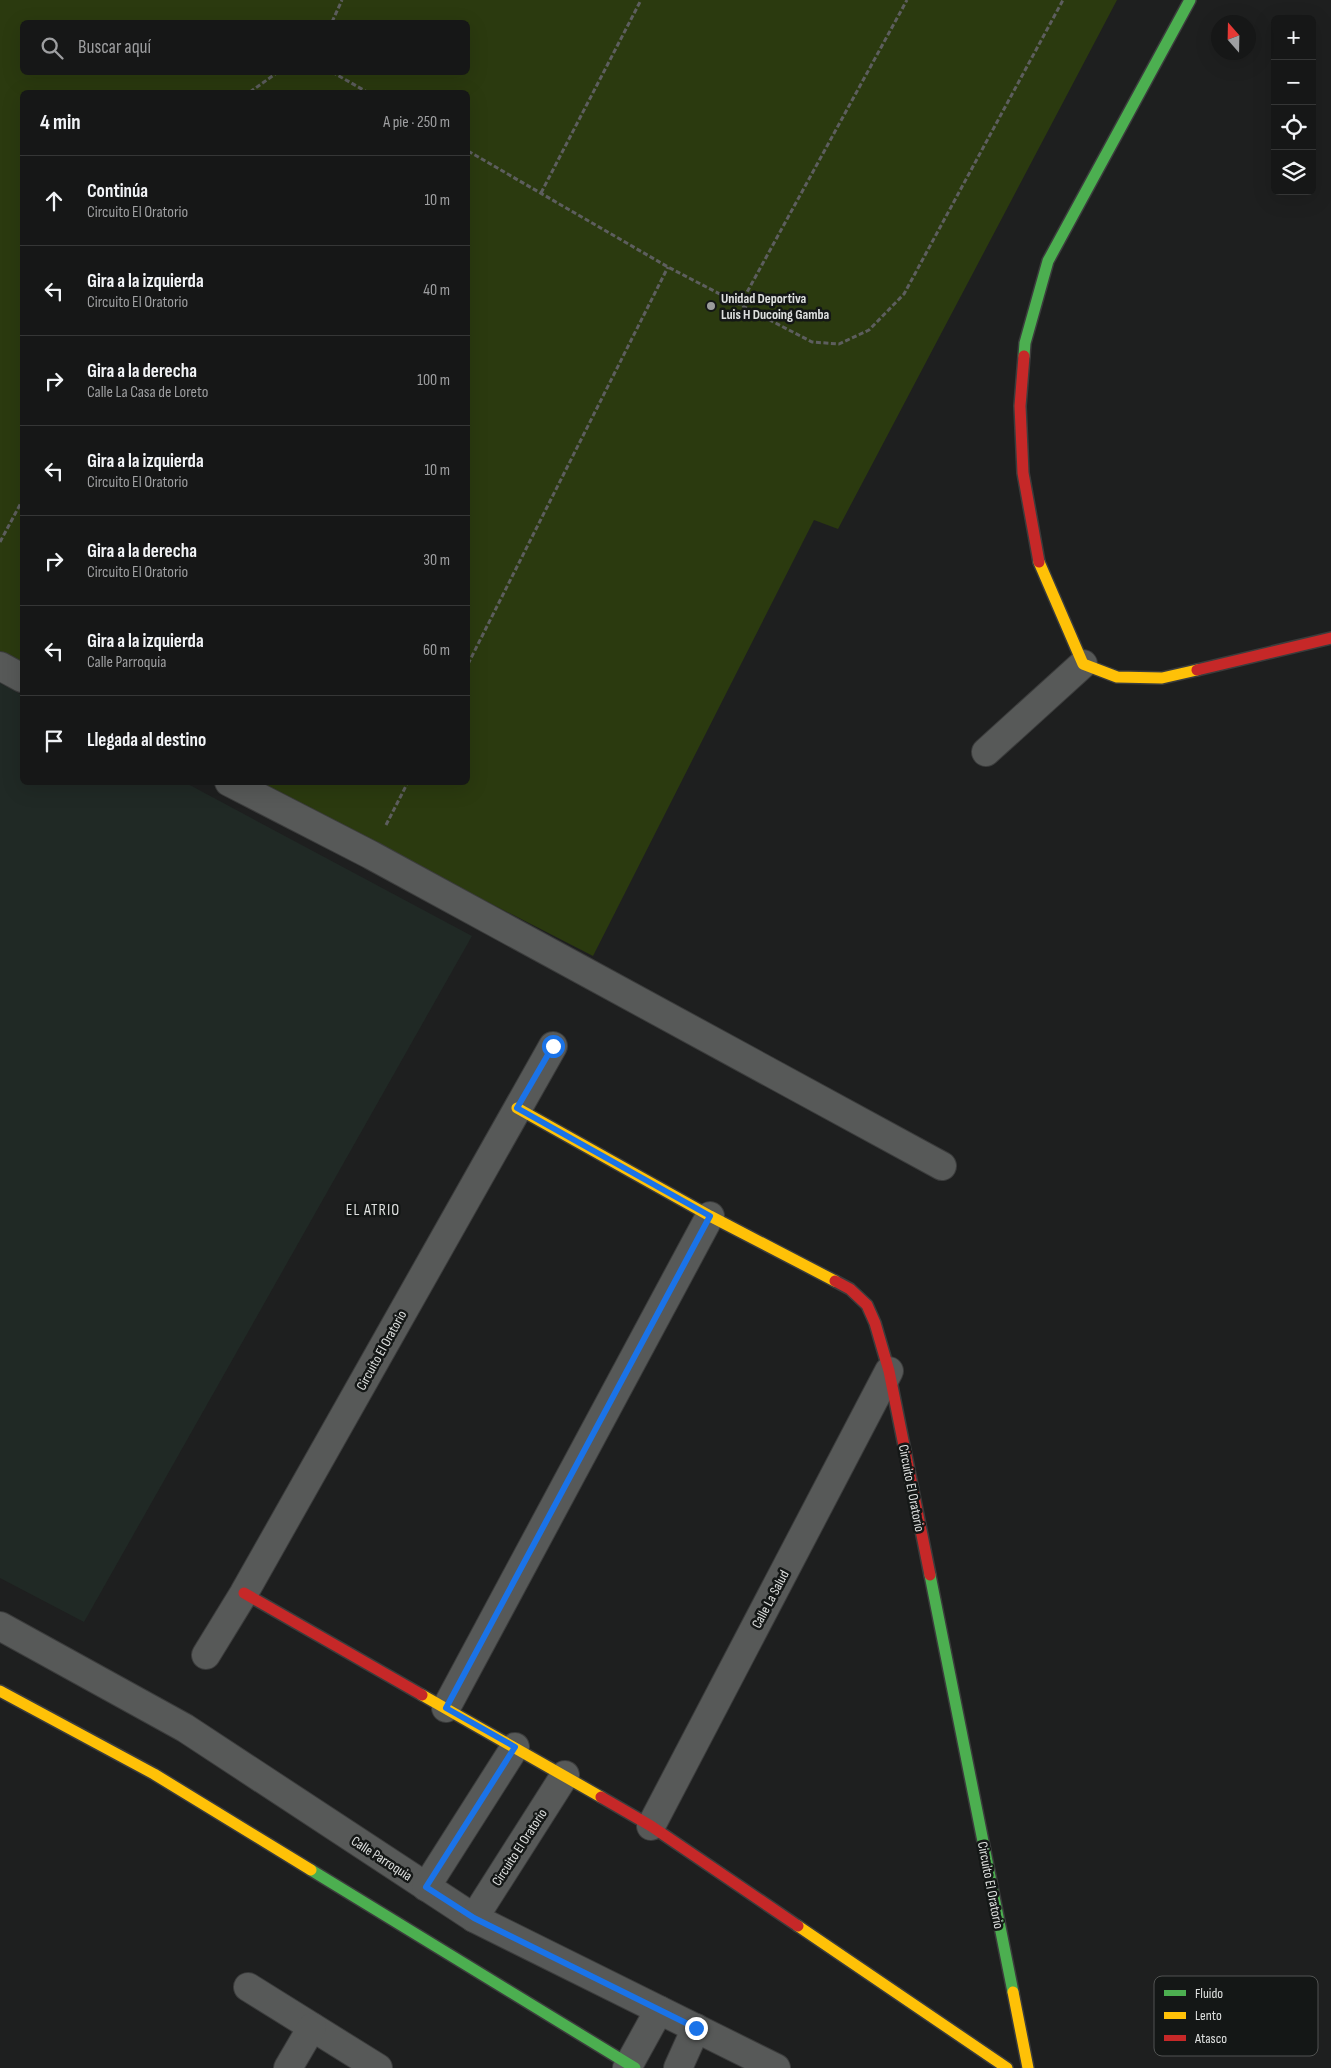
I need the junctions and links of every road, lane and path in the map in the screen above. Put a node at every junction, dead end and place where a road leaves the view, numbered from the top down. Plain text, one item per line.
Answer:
1 (342, 0) edge
2 (641, 0) edge
3 (907, 0) edge
4 (1063, 0) edge
5 (1190, 0) edge
6 (333, 20) edge
7 (274, 75) edge
8 (337, 75) edge
9 (253, 90) edge
10 (364, 90) edge
11 (470, 152) edge
12 (541, 193) junction
13 (668, 267) junction
14 (740, 305) junction
15 (20, 505) edge
16 (0, 542) edge
17 (1331, 638) edge
18 (470, 660) edge
19 (1083, 664) junction
20 (0, 666) edge
21 (20, 677) edge
22 (986, 752) dead end
23 (235, 785) edge
24 (407, 785) edge
25 (372, 855) junction
26 (553, 1046) dead end
27 (517, 1108) junction
28 (942, 1166) dead end
29 (710, 1216) junction
30 (889, 1371) junction
31 (244, 1593) junction
32 (0, 1626) edge
33 (206, 1655) dead end
34 (0, 1691) edge
35 (446, 1708) junction
36 (515, 1747) junction
37 (565, 1776) junction
38 (652, 1826) junction
39 (426, 1887) junction
40 (474, 1918) junction
41 (248, 1987) dead end
42 (660, 2010) junction
43 (312, 2027) junction
44 (696, 2028) junction
45 (630, 2067) edge
46 (288, 2068) edge
47 (378, 2068) edge
48 (678, 2068) edge
49 (776, 2068) edge
50 (1007, 2068) edge
51 (1028, 2068) edge

1 - 6 path
2 - 12 path
3 - 14 path
4 - 14 path
5 - 19 street
7 - 9 path
8 - 10 path
11 - 12 path
12 - 13 path
13 - 14 path
13 - 18 path
15 - 16 path
17 - 19 street
19 - 22 street
20 - 21 street
23 - 25 street
24 - 25 path
25 - 28 street
26 - 27 street, Circuito El Oratorio
27 - 29 street, Circuito El Oratorio
27 - 31 street, Circuito El Oratorio
29 - 30 street, Circuito El Oratorio
29 - 35 street
30 - 38 street, Calle La Salud
30 - 51 street, Circuito El Oratorio
31 - 33 street, Circuito El Oratorio
31 - 35 street
32 - 39 street, Calle Parroquia
34 - 45 street
35 - 36 street
36 - 37 street
36 - 39 street
37 - 38 street
37 - 40 street, Circuito El Oratorio
38 - 50 street
39 - 40 street, Calle Parroquia
40 - 42 street, Calle Parroquia
41 - 43 street
42 - 44 street, Calle Parroquia
42 - 45 street
43 - 46 street
43 - 47 street
44 - 48 street
44 - 49 street, Calle Parroquia

